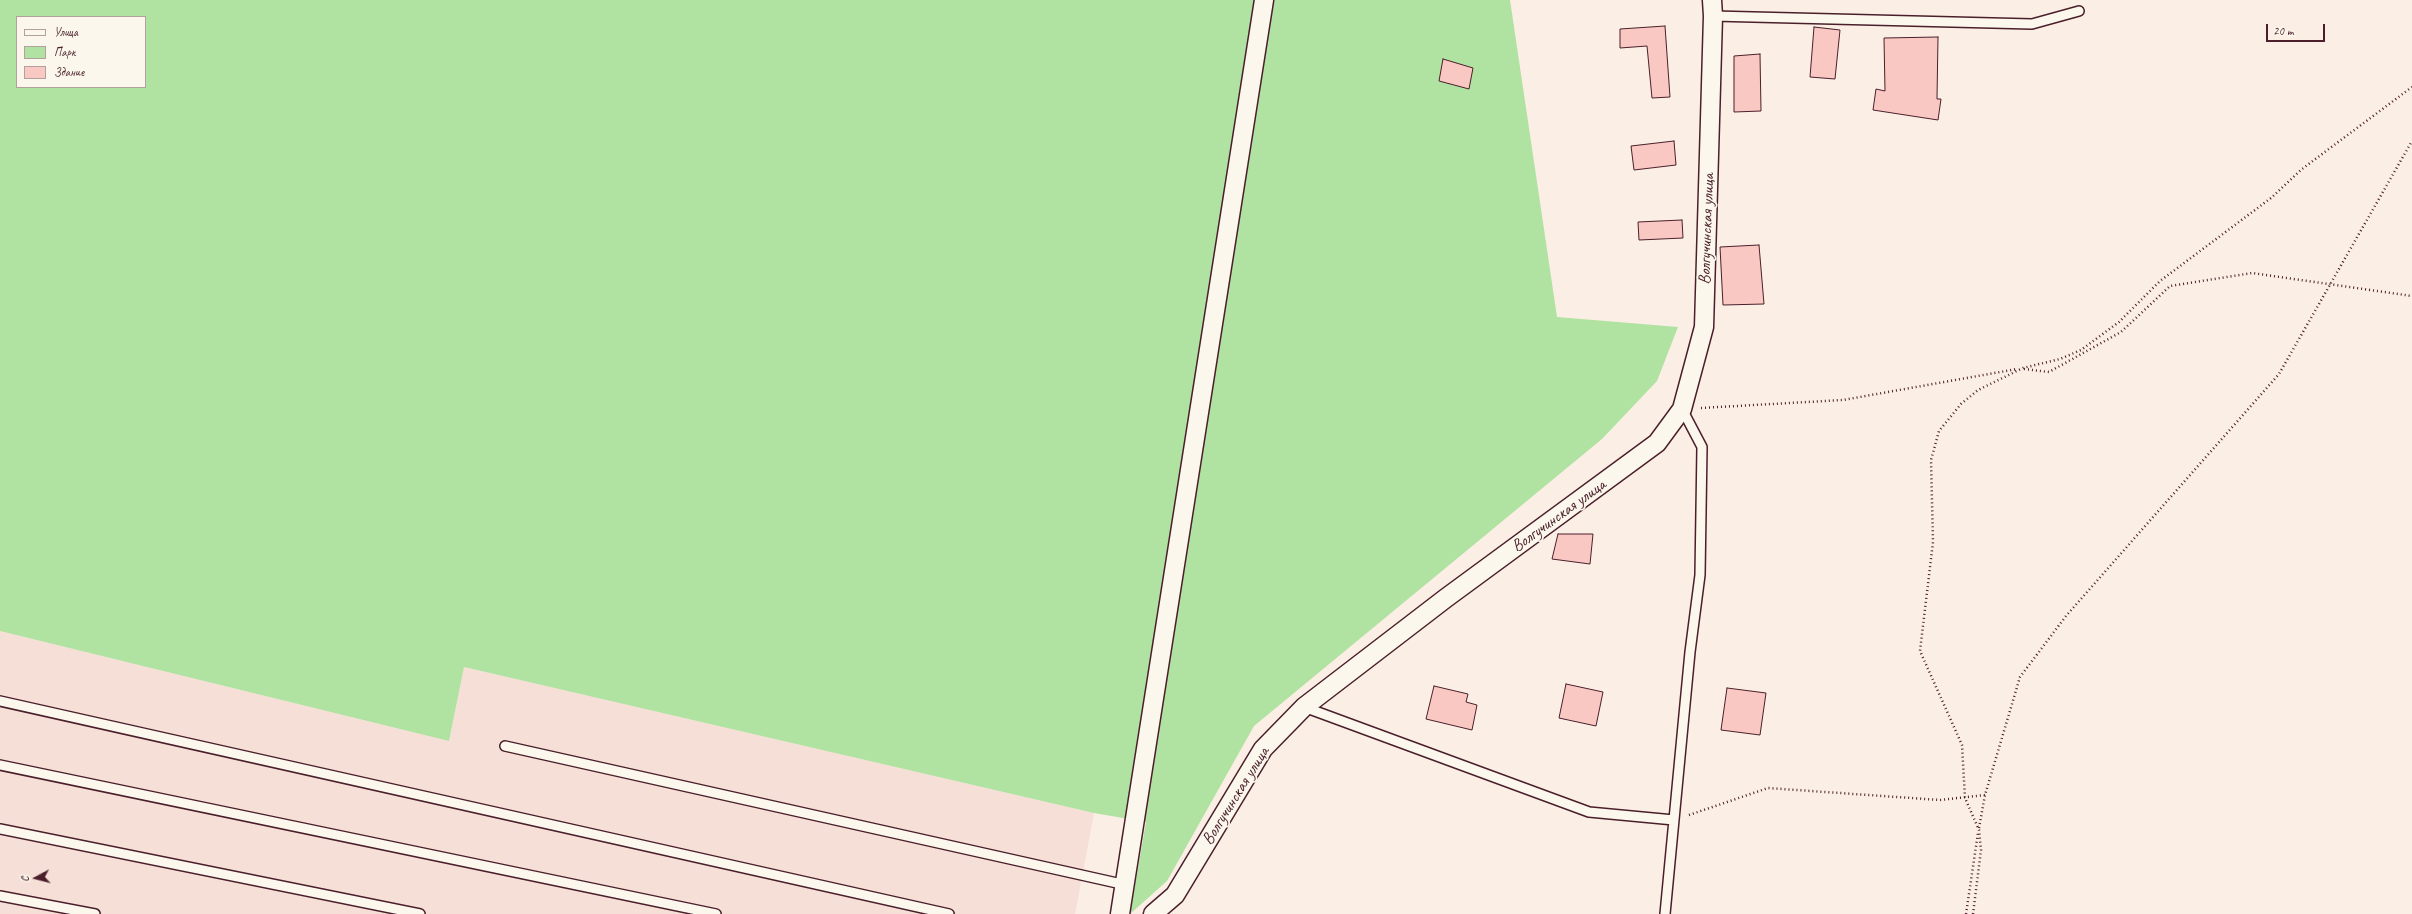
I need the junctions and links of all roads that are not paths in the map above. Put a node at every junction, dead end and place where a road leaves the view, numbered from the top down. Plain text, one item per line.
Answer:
1 (1264, 0) edge
2 (1712, 8) edge
3 (2079, 10) dead end
4 (1682, 409) junction
5 (0, 701) edge
6 (1304, 707) junction
7 (505, 746) dead end
8 (0, 765) edge
9 (1674, 820) junction
10 (0, 829) edge
11 (1126, 885) junction
12 (0, 896) edge
13 (932, 912) edge
14 (95, 914) edge
15 (420, 914) edge
16 (716, 914) edge
17 (949, 914) edge
18 (1120, 914) edge
19 (1153, 914) edge
20 (1665, 914) edge

1 - 11 street
2 - 3 lane
2 - 4 street, Волгучинская улица
4 - 6 street, Волгучинская улица
4 - 9 lane
5 - 13 lane
6 - 9 lane
6 - 19 street, Волгучинская улица
7 - 11 lane
8 - 16 lane
9 - 20 lane
10 - 15 lane
11 - 18 street
12 - 14 lane
13 - 17 lane

